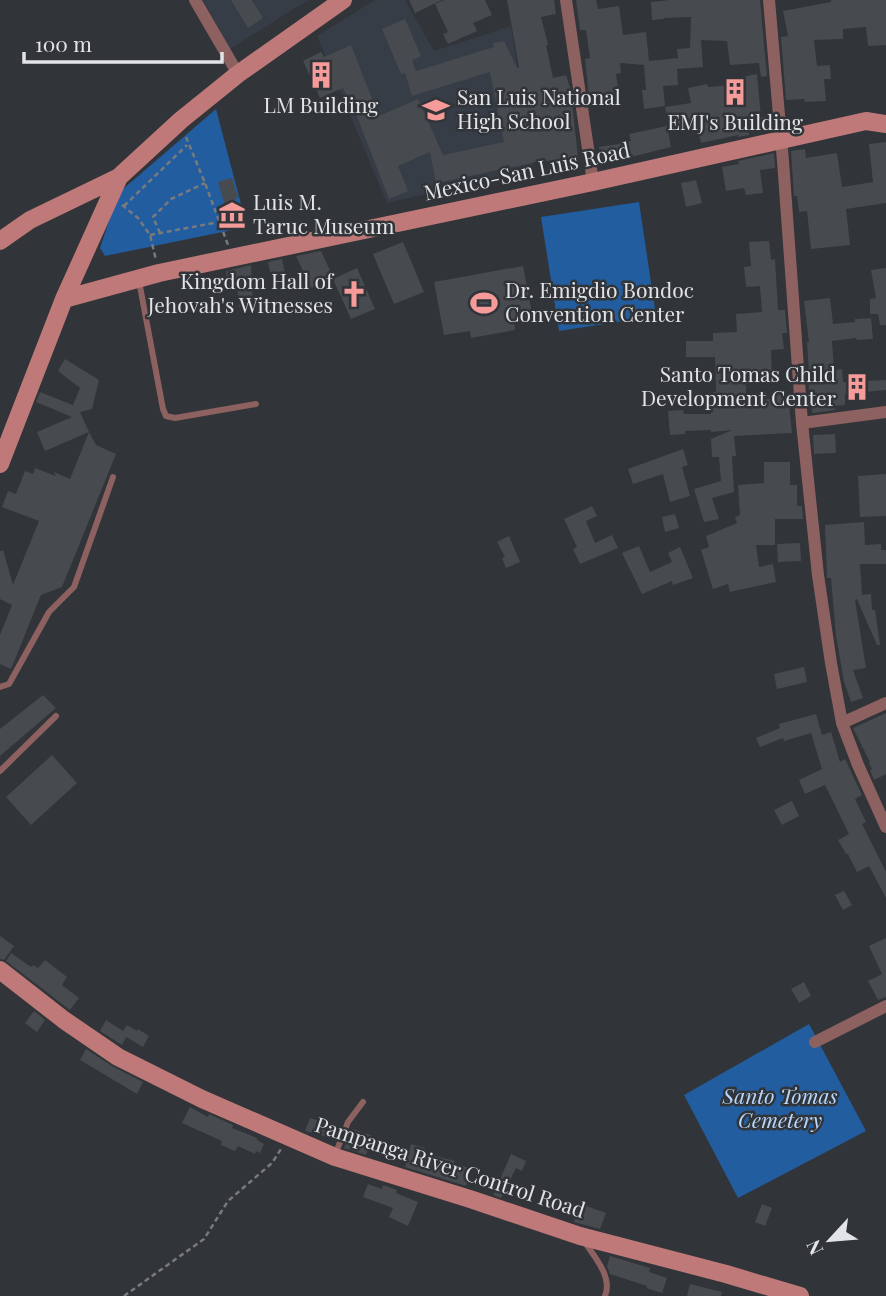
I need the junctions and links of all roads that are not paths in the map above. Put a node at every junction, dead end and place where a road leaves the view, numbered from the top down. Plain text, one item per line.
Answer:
1 (195, 0) edge
2 (343, 0) edge
3 (566, 0) edge
4 (769, 0) edge
5 (239, 74) junction
6 (886, 124) edge
7 (781, 140) junction
8 (119, 177) junction
9 (593, 182) junction
10 (0, 241) edge
11 (139, 279) junction
12 (64, 299) junction
13 (256, 404) dead end
14 (886, 412) edge
15 (802, 423) junction
16 (0, 464) edge
17 (113, 477) dead end
18 (0, 687) edge
19 (886, 703) edge
20 (56, 716) dead end
21 (842, 723) junction
22 (0, 771) edge
23 (886, 827) edge
24 (0, 970) edge
25 (886, 1006) edge
26 (815, 1042) dead end
27 (363, 1102) dead end
28 (335, 1157) junction
29 (580, 1236) junction
30 (605, 1296) edge
31 (800, 1296) edge

1 - 5 street
2 - 5 main road
3 - 9 street
4 - 7 street
5 - 8 main road
6 - 7 main road, Mexico-San Luis Road
7 - 9 main road, Mexico-San Luis Road
7 - 15 street
8 - 10 main road
8 - 12 main road
9 - 11 main road, Mexico-San Luis Road
11 - 12 main road, Mexico-San Luis Road
11 - 13 lane
12 - 16 main road
14 - 15 street
15 - 21 street
17 - 18 lane
19 - 21 street
20 - 22 lane
21 - 23 street
24 - 28 main road, Pampanga River Control Road
25 - 26 street
27 - 28 lane
28 - 29 main road, Pampanga River Control Road
29 - 30 lane
29 - 31 main road, Pampanga River Control Road

